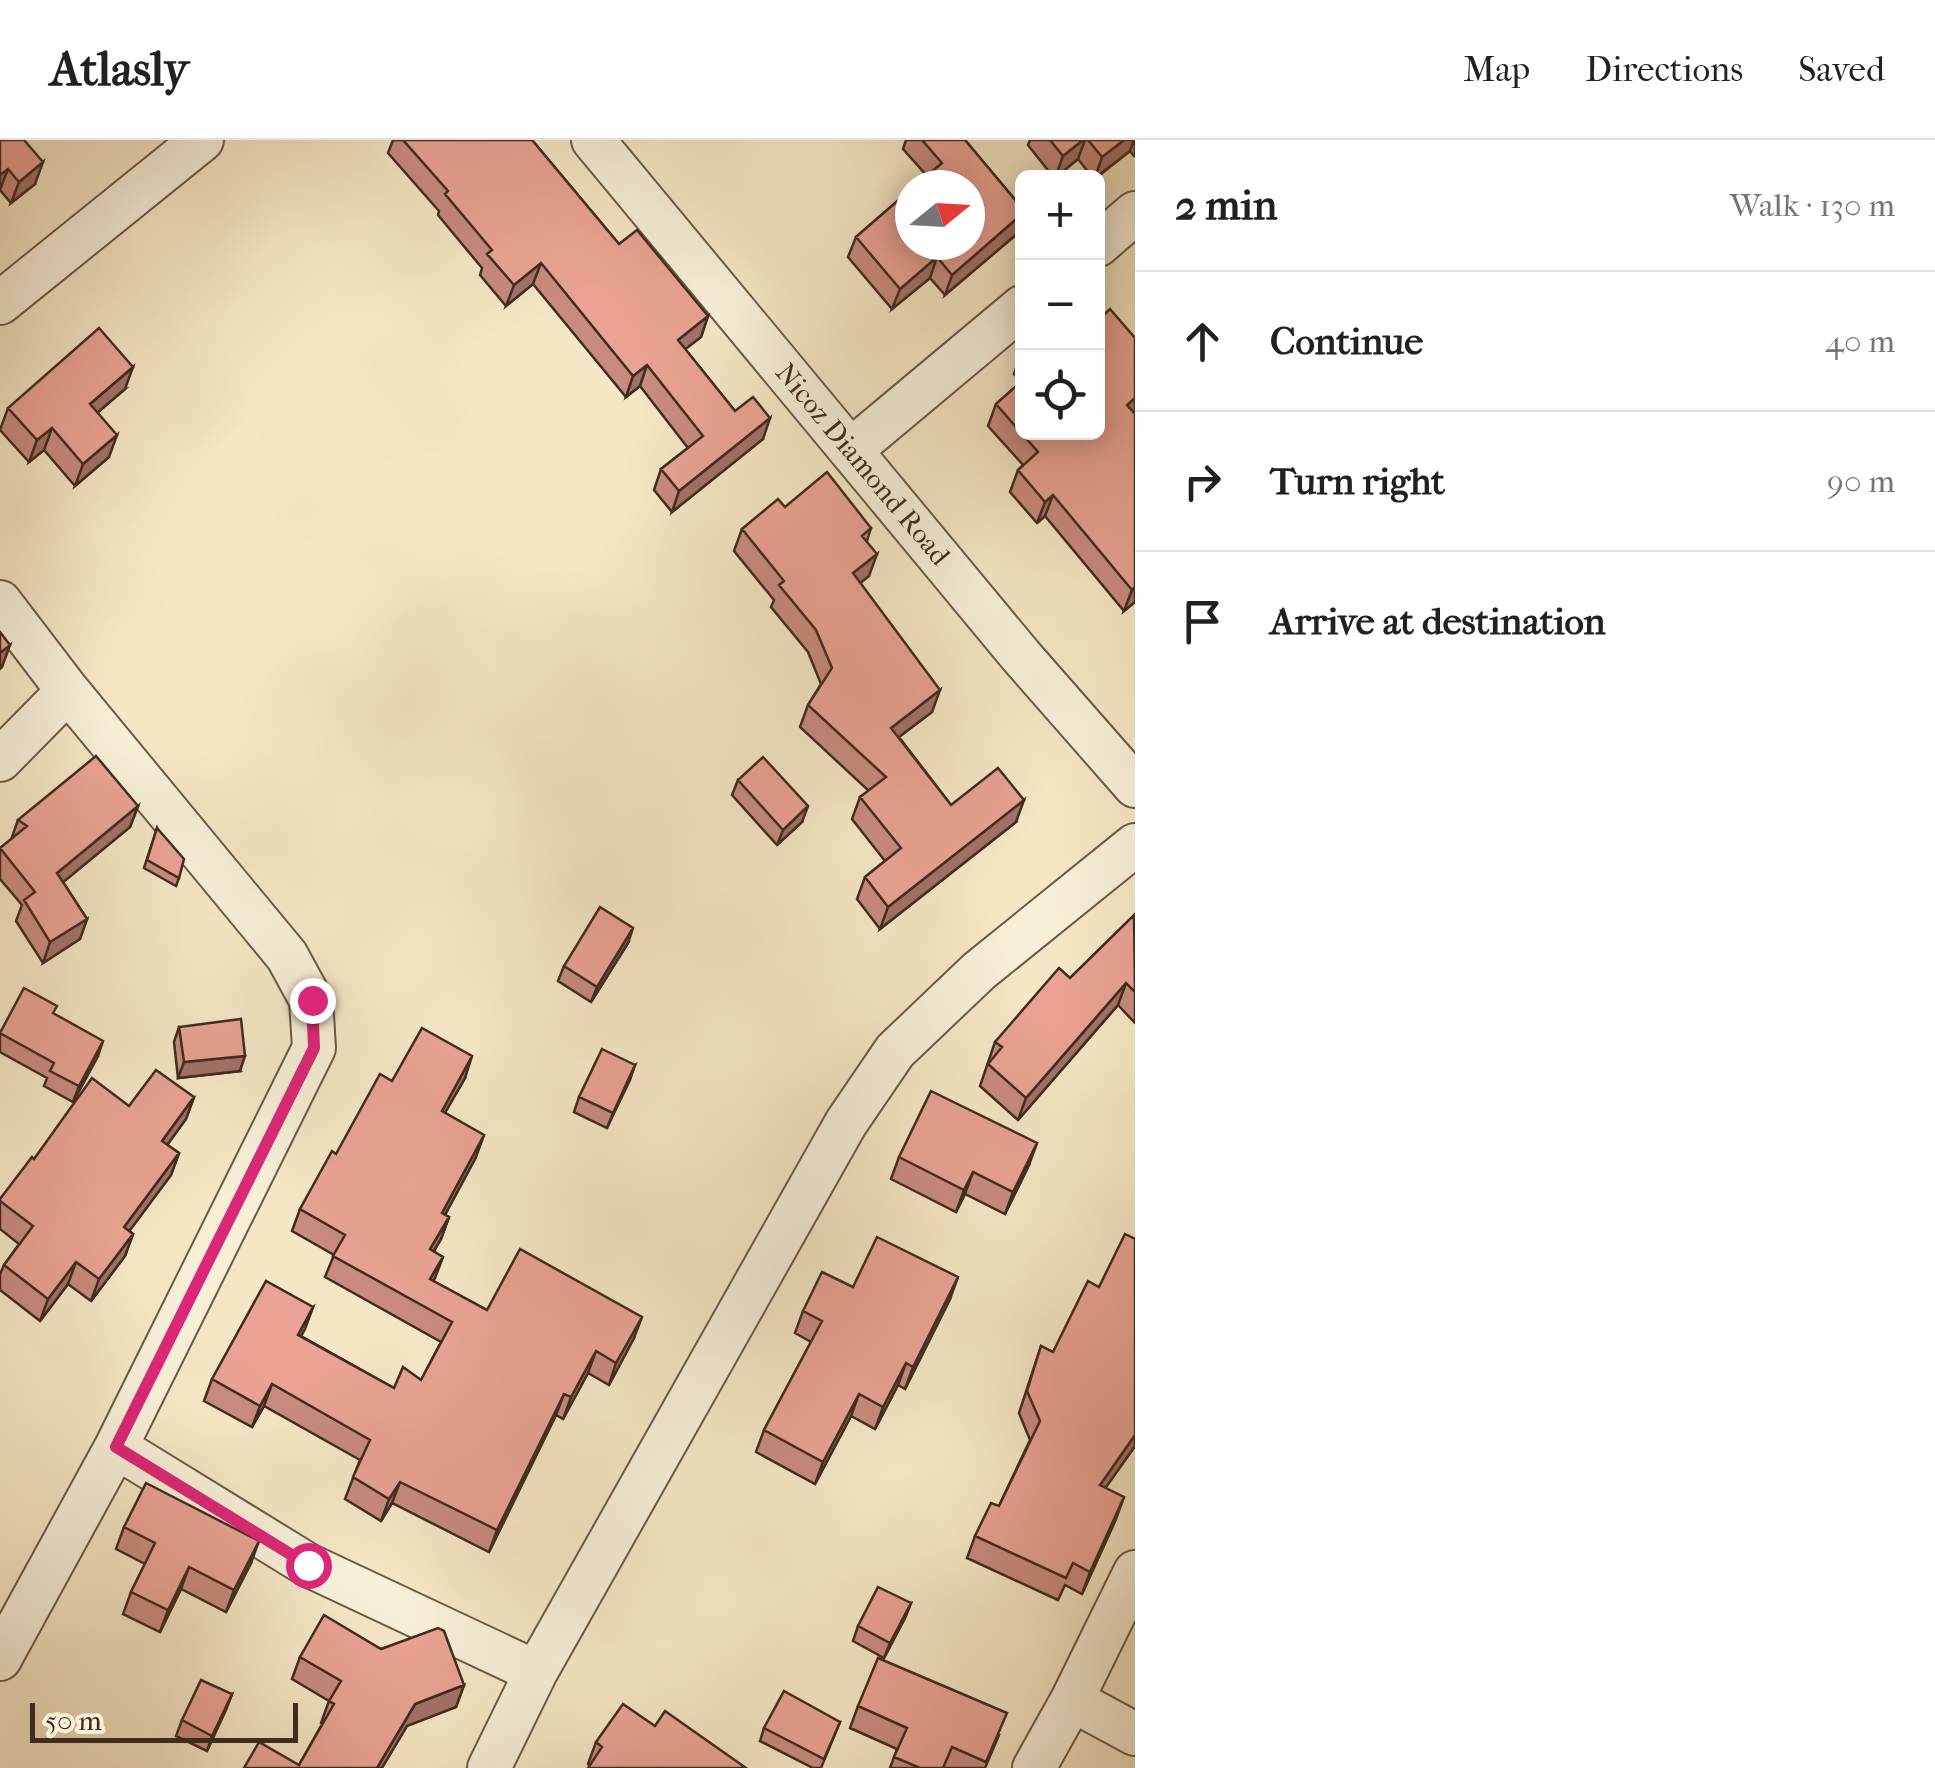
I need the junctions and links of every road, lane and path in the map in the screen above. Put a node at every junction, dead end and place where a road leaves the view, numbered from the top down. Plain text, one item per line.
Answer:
1 (202, 140) edge
2 (594, 140) edge
3 (1135, 213) edge
4 (1105, 238) edge
5 (0, 302) edge
6 (1015, 313) edge
7 (851, 450) junction
8 (0, 602) edge
9 (68, 691) junction
10 (0, 760) edge
11 (1135, 786) edge
12 (1135, 845) edge
13 (116, 1447) junction
14 (1135, 1572) edge
15 (0, 1659) edge
16 (536, 1672) junction
17 (1072, 1700) junction
18 (1135, 1734) edge
19 (489, 1768) edge
20 (1034, 1768) edge

1 - 5 street
2 - 7 street, Nicoz Diamond Road
3 - 4 street
6 - 7 street
7 - 11 street, Nicoz Diamond Road
8 - 9 street
9 - 10 street
9 - 13 street
12 - 16 street
13 - 15 street
13 - 16 street
14 - 17 street
16 - 19 street
17 - 18 street
17 - 20 street

